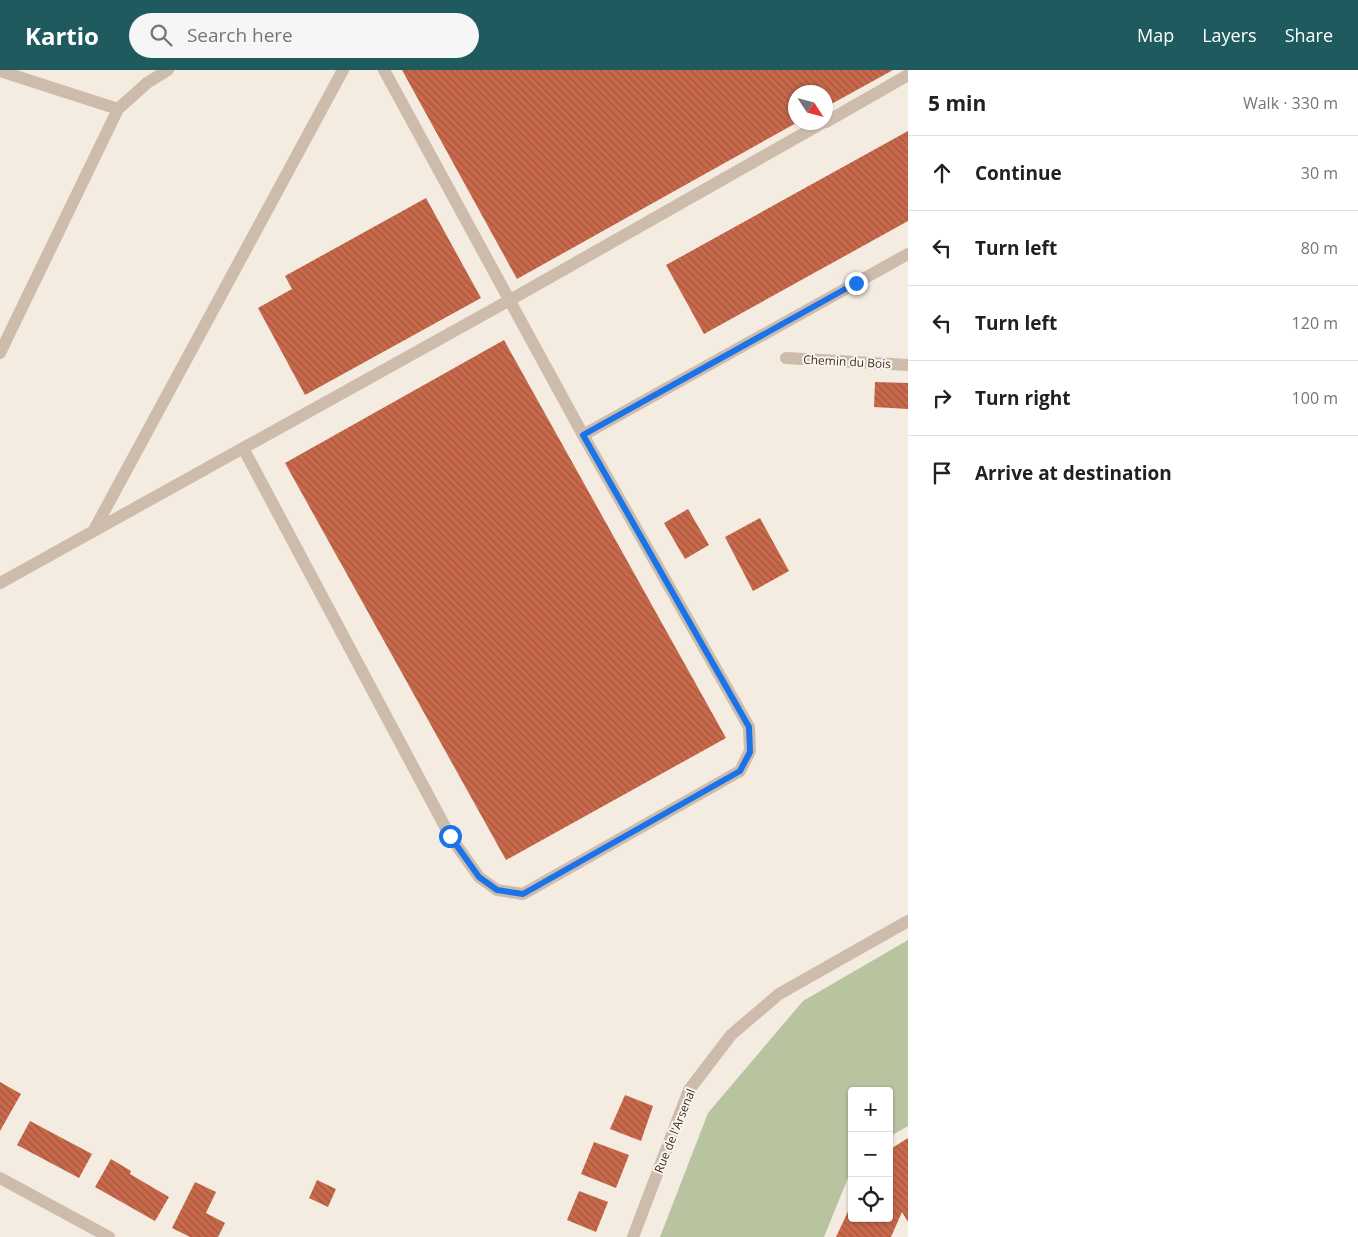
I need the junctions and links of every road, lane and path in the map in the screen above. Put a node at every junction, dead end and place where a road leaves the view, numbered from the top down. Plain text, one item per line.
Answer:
1 (168, 70) edge
2 (343, 70) edge
3 (384, 70) edge
4 (0, 71) edge
5 (908, 75) edge
6 (118, 109) junction
7 (833, 117) edge
8 (811, 130) edge
9 (908, 254) edge
10 (510, 300) junction
11 (0, 353) edge
12 (786, 358) dead end
13 (908, 365) edge
14 (583, 435) junction
15 (243, 448) junction
16 (94, 530) junction
17 (0, 583) edge
18 (908, 921) edge
19 (0, 1178) edge
20 (109, 1237) edge
21 (633, 1237) edge

1 - 6 street
2 - 16 street
3 - 10 street
4 - 6 street
5 - 7 street
6 - 11 street
8 - 10 street
9 - 14 street
10 - 14 street
10 - 15 street
12 - 13 street, Chemin du Bois
14 - 15 street
15 - 16 street
16 - 17 street
18 - 21 street, Rue de l'Arsenal
19 - 20 street

